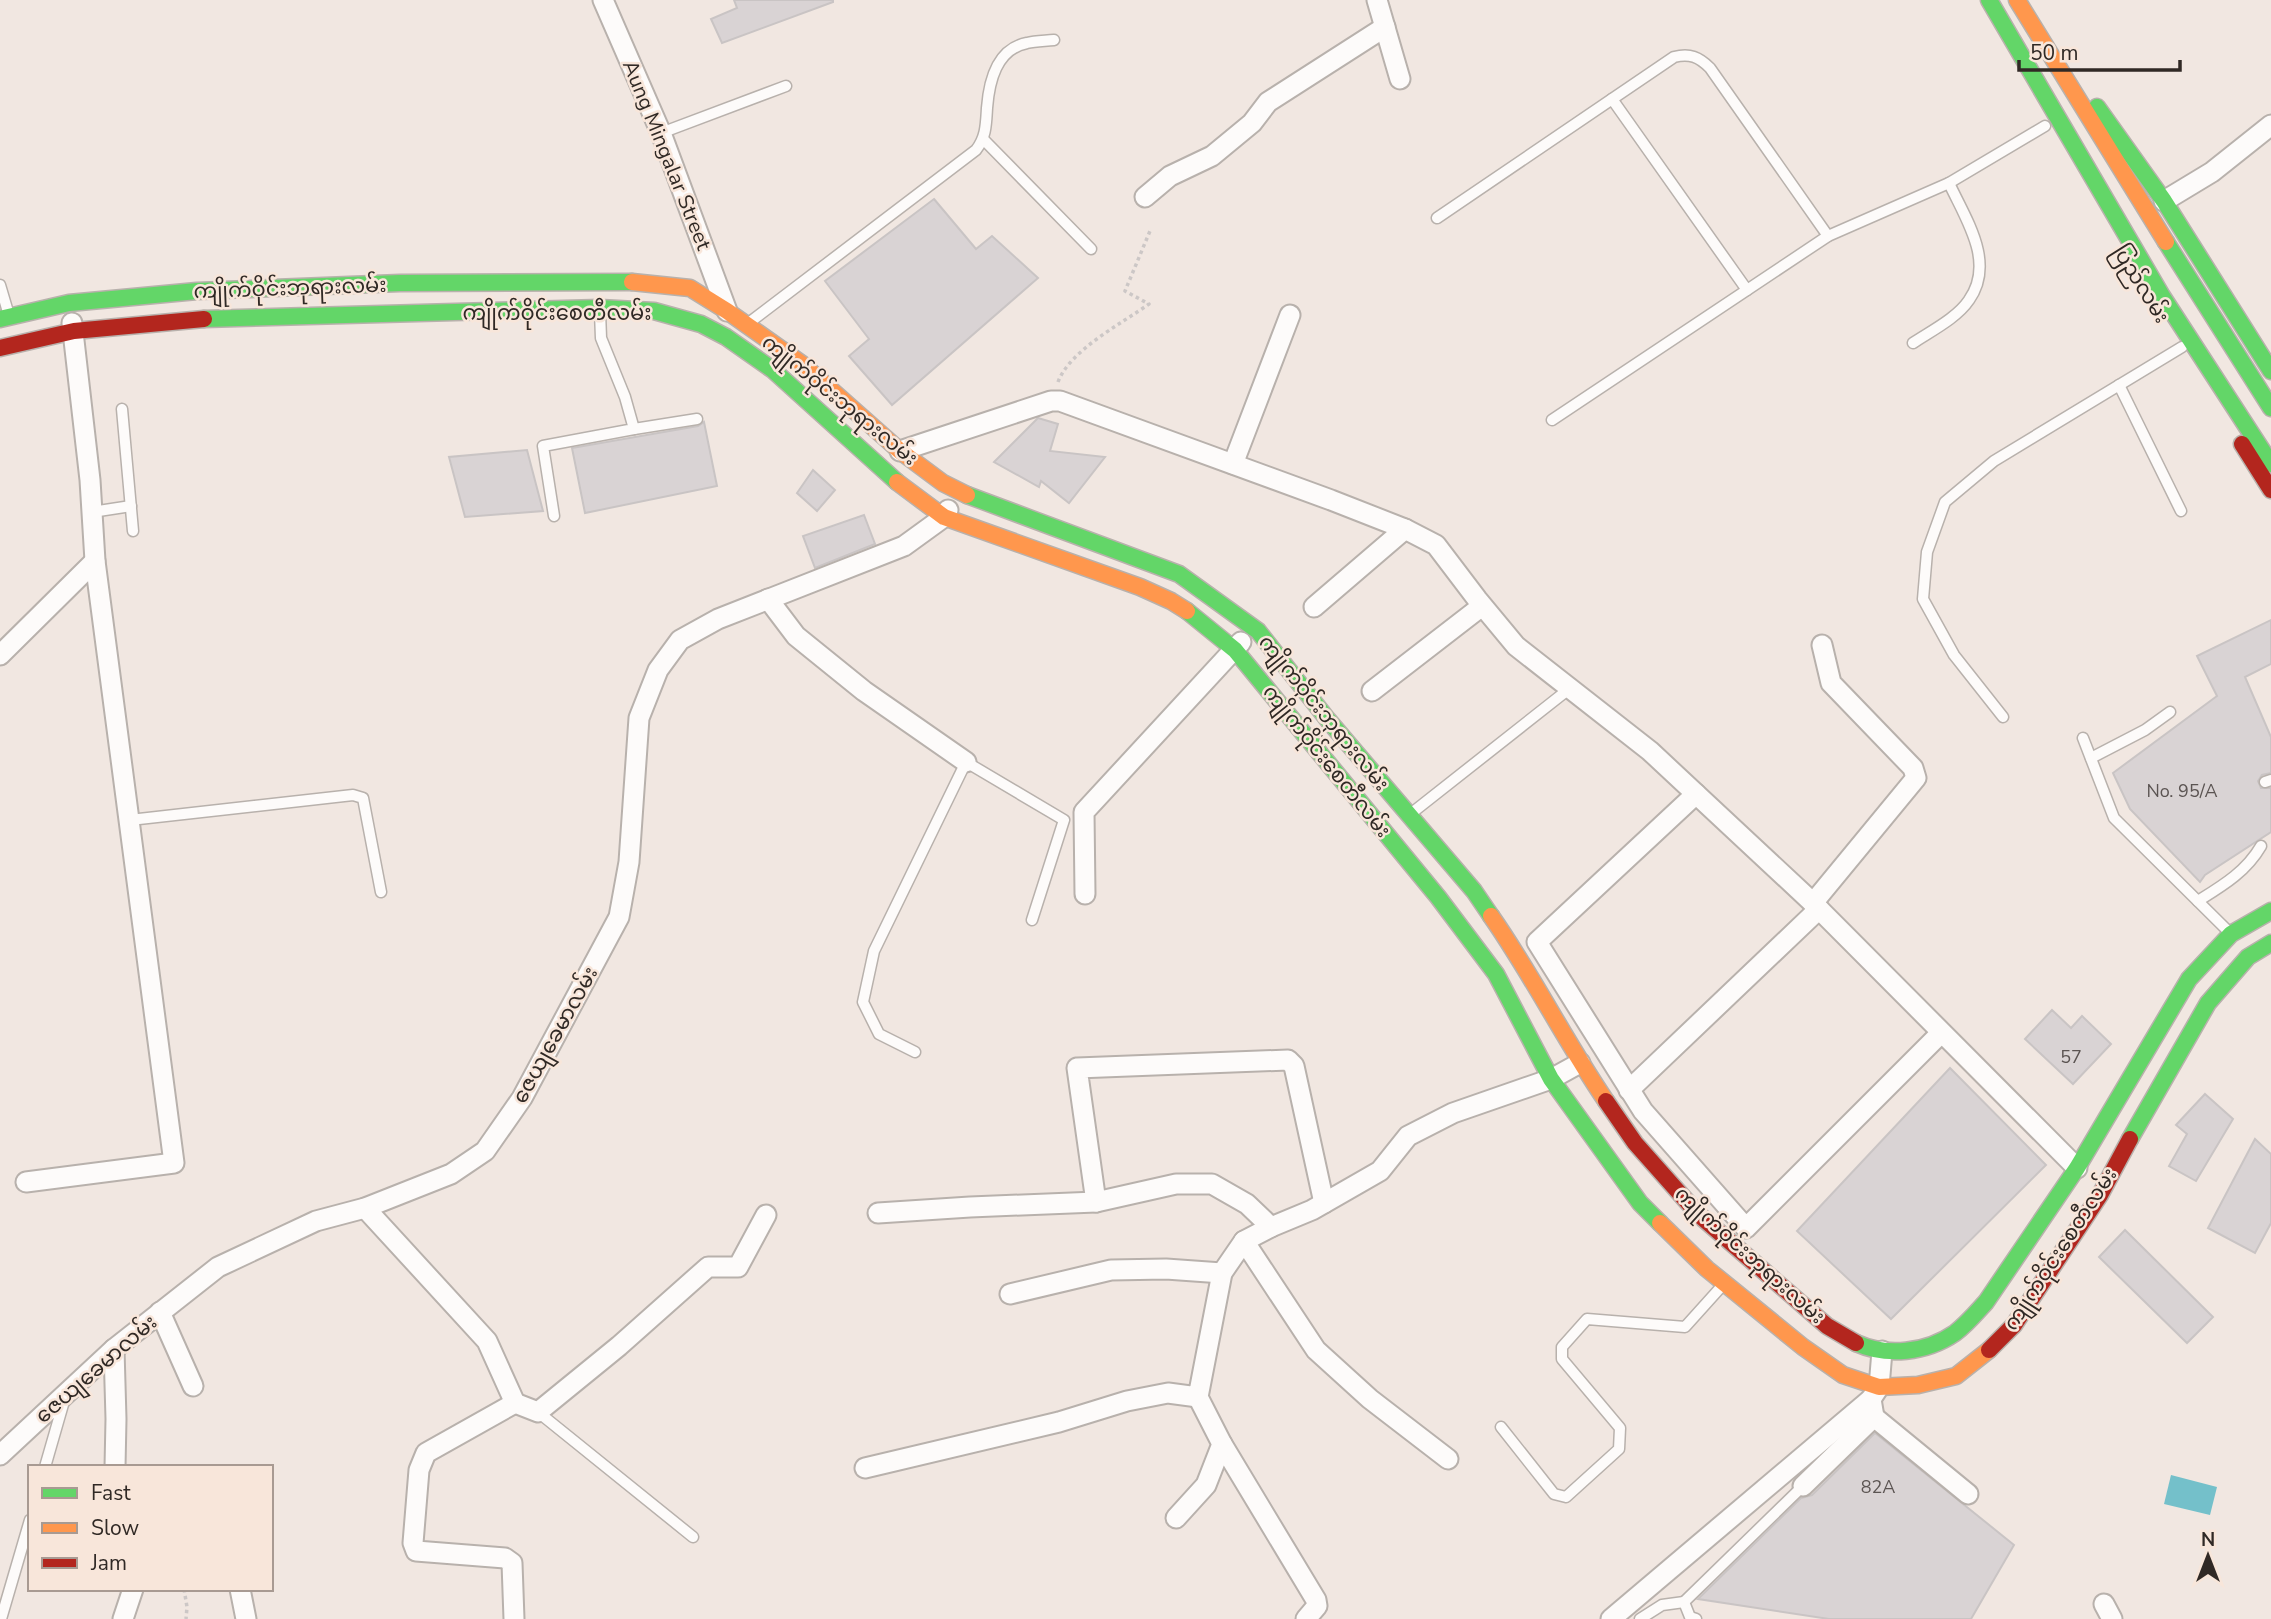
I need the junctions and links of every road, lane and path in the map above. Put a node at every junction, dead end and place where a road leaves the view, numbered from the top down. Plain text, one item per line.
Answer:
1 (603, 0) edge
2 (1377, 0) edge
3 (1989, 0) edge
4 (2017, 0) edge
5 (1385, 27) junction
6 (1054, 40) dead end
7 (2050, 57) junction
8 (2028, 70) junction
9 (1400, 79) dead end
10 (786, 86) dead end
11 (1612, 99) junction
12 (2045, 125) junction
13 (2271, 125) edge
14 (661, 133) junction
15 (984, 140) junction
16 (2053, 145) dead end
17 (2075, 178) dead end
18 (1949, 183) junction
19 (1145, 197) dead end
20 (2164, 201) junction
21 (1437, 218) dead end
22 (1150, 231) dead end
23 (1828, 236) junction
24 (1091, 248) dead end
25 (548, 281) junction
26 (0, 285) edge
27 (1747, 290) junction
28 (69, 303) junction
29 (600, 308) junction
30 (548, 309) junction
31 (727, 311) junction
32 (1290, 315) dead end
33 (5, 318) edge
34 (747, 325) junction
35 (74, 331) junction
36 (726, 337) junction
37 (1913, 343) dead end
38 (8, 346) edge
39 (2182, 347) junction
40 (2271, 372) edge
41 (2119, 385) junction
42 (1051, 401) junction
43 (2271, 408) edge
44 (122, 409) dead end
45 (697, 419) dead end
46 (1552, 420) dead end
47 (634, 429) junction
48 (900, 451) junction
49 (1233, 464) junction
50 (2271, 464) edge
51 (2271, 490) edge
52 (959, 491) junction
53 (131, 506) junction
54 (2181, 511) dead end
55 (92, 512) junction
56 (554, 516) dead end
57 (944, 517) junction
58 (1405, 529) junction
59 (133, 531) dead end
60 (95, 561) junction
61 (768, 599) junction
62 (1482, 606) junction
63 (1314, 607) dead end
64 (1252, 627) junction
65 (1822, 645) dead end
66 (1235, 650) junction
67 (0, 655) edge
68 (1569, 689) junction
69 (1372, 691) dead end
70 (2170, 712) dead end
71 (2003, 717) dead end
72 (1328, 720) junction
73 (1306, 738) junction
74 (2083, 738) dead end
75 (2091, 758) junction
76 (965, 762) junction
77 (1696, 794) junction
78 (1409, 815) junction
79 (130, 820) junction
80 (1422, 830) junction
81 (2261, 846) dead end
82 (1399, 849) junction
83 (381, 892) dead end
84 (1085, 894) dead end
85 (2198, 901) junction
86 (1816, 906) junction
87 (2271, 911) edge
88 (1032, 920) dead end
89 (2231, 934) junction
90 (2271, 943) edge
91 (1941, 1033) junction
92 (915, 1052) dead end
93 (1580, 1063) junction
94 (1551, 1079) junction
95 (1629, 1090) junction
96 (2077, 1168) junction
97 (26, 1182) dead end
98 (1096, 1202) junction
99 (1324, 1203) junction
100 (365, 1208) junction
101 (878, 1213) dead end
102 (766, 1215) dead end
103 (1271, 1227) junction
104 (1244, 1241) junction
105 (1222, 1273) junction
106 (1724, 1284) junction
107 (1010, 1294) dead end
108 (160, 1312) junction
109 (114, 1349) junction
110 (1882, 1351) junction
111 (193, 1386) dead end
112 (66, 1394) junction
113 (1198, 1397) junction
114 (1874, 1401) junction
115 (515, 1404) junction
116 (538, 1412) junction
117 (1501, 1427) dead end
118 (1222, 1444) junction
119 (0, 1455) edge
120 (1448, 1459) dead end
121 (46, 1465) edge
122 (115, 1465) edge
123 (865, 1468) dead end
124 (1803, 1486) joint
125 (1968, 1494) dead end
126 (1176, 1518) dead end
127 (28, 1527) edge
128 (693, 1538) dead end
129 (132, 1591) edge
130 (184, 1591) edge
131 (240, 1591) edge
132 (1684, 1602) junction
133 (1, 1619) edge
134 (123, 1619) edge
135 (186, 1619) edge
136 (246, 1619) edge
137 (514, 1619) edge
138 (1306, 1619) edge
139 (1611, 1619) edge
140 (1640, 1619) edge
141 (1696, 1619) edge

1 - 14 street, Aung Mingalar Street
2 - 5 street
3 - 8 main road, ပြည်လမ်း
4 - 7 main road, ပြည်လမ်း
5 - 9 street
5 - 19 street
6 - 15 lane
7 - 20 main road, ပြည်လမ်း
7 - 43 main road, ပြည်လမ်း
8 - 12 main road, ပြည်လမ်း
8 - 50 main road, ပြည်လမ်း
10 - 14 lane
11 - 21 lane
11 - 23 lane
11 - 27 lane
12 - 16 main road, ပြည်လမ်း
12 - 18 lane
13 - 20 street
14 - 31 street, Aung Mingalar Street
15 - 24 lane
15 - 34 lane
17 - 39 main road, ပြည်လမ်း
18 - 23 lane
18 - 37 lane
20 - 40 main road, ပြည်လမ်း
22 - 42 path
23 - 27 lane
25 - 28 main road, ကျိုက်ဝိုင်းဘုရားလမ်း
25 - 30 main road
25 - 31 main road, ကျိုက်ဝိုင်းဘုရားလမ်း
26 - 33 lane
27 - 46 lane
28 - 33 main road, ကျိုက်ဝိုင်းဘုရားလမ်း
28 - 35 street
29 - 30 main road, ကျိုက်ဝိုင်းစေတီလမ်း
29 - 36 main road, ကျိုက်ဝိုင်းစေတီလမ်း
29 - 47 lane
30 - 35 main road, ကျိုက်ဝိုင်းစေတီလမ်း
31 - 34 main road, ကျိုက်ဝိုင်းဘုရားလမ်း
31 - 36 street
32 - 49 street
33 - 38 lane
34 - 48 main road, ကျိုက်ဝိုင်းဘုရားလမ်း
35 - 38 main road, ကျိုက်ဝိုင်းစေတီလမ်း
35 - 55 street
36 - 57 main road, ကျိုက်ဝိုင်းစေတီလမ်း
39 - 41 lane
39 - 51 main road, ပြည်လမ်း
41 - 54 lane
41 - 71 lane
42 - 48 street
42 - 49 street
44 - 53 lane
45 - 47 lane
47 - 56 lane
48 - 52 main road, ကျိုက်ဝိုင်းဘုရားလမ်း
49 - 58 street
52 - 57 street
52 - 64 main road, ကျိုက်ဝိုင်းဘုရားလမ်း
53 - 55 lane
53 - 59 lane
55 - 60 street
57 - 61 street, ဇေယျခေမာလမ်း
57 - 66 main road, ကျိုက်ဝိုင်းစေတီလမ်း
58 - 62 street
58 - 63 street
60 - 67 street
60 - 79 street
61 - 76 street
61 - 100 street, ဇေယျခေမာလမ်း
62 - 68 street
62 - 69 street
64 - 66 street
64 - 72 main road, ကျိုက်ဝိုင်းဘုရားလမ်း
65 - 86 street
66 - 73 main road, ကျိုက်ဝိုင်းစေတီလမ်း
66 - 84 street
68 - 77 street
68 - 78 lane
70 - 75 lane
72 - 73 main road
72 - 78 main road, ကျိုက်ဝိုင်းဘုရားလမ်း
73 - 82 main road, ကျိုက်ဝိုင်းစေတီလမ်း
74 - 75 lane
75 - 85 lane
76 - 88 lane
76 - 92 lane
77 - 86 street
77 - 95 street
78 - 80 main road, ကျိုက်ဝိုင်းဘုရားလမ်း
79 - 83 lane
79 - 97 street
80 - 82 main road
80 - 93 main road, ကျိုက်ဝိုင်းဘုရားလမ်း
81 - 85 lane
82 - 94 main road, ကျိုက်ဝိုင်းစေတီလမ်း
85 - 89 lane
86 - 91 street
86 - 95 street
87 - 89 main road, ကျိုက်ဝိုင်းဘုရားလမ်း
89 - 96 main road, ကျိုက်ဝိုင်းဘုရားလမ်း
90 - 114 main road, ကျိုက်ဝိုင်းစေတီလမ်း
91 - 95 street
91 - 96 street
93 - 94 street
93 - 110 main road, ကျိုက်ဝိုင်းဘုရားလမ်း
94 - 99 street
94 - 106 main road, ကျိုက်ဝိုင်းစေတီလမ်း
96 - 110 main road, ကျိုက်ဝိုင်းဘုရားလမ်း
98 - 99 street
98 - 101 street
98 - 103 street
99 - 103 street
100 - 108 street, ဇေယျခေမာလမ်း
100 - 115 street
102 - 116 street
103 - 104 street
104 - 105 street
104 - 120 street
105 - 107 street
105 - 113 street
106 - 114 main road, ကျိုက်ဝိုင်းစေတီလမ်း
106 - 117 lane
108 - 109 street, ဇေယျခေမာလမ်း
108 - 111 street
109 - 112 street, ဇေယျခေမာလမ်း
109 - 122 street
110 - 114 street
112 - 119 street, ဇေယျခေမာလမ်း
112 - 121 lane
113 - 118 street
113 - 123 street
114 - 124 street
114 - 125 street
114 - 139 street
115 - 116 street
115 - 137 street
116 - 128 lane
118 - 126 street
118 - 138 street
124 - 132 lane
127 - 133 lane
129 - 134 street
130 - 135 path
131 - 136 street
132 - 140 lane
132 - 141 lane

